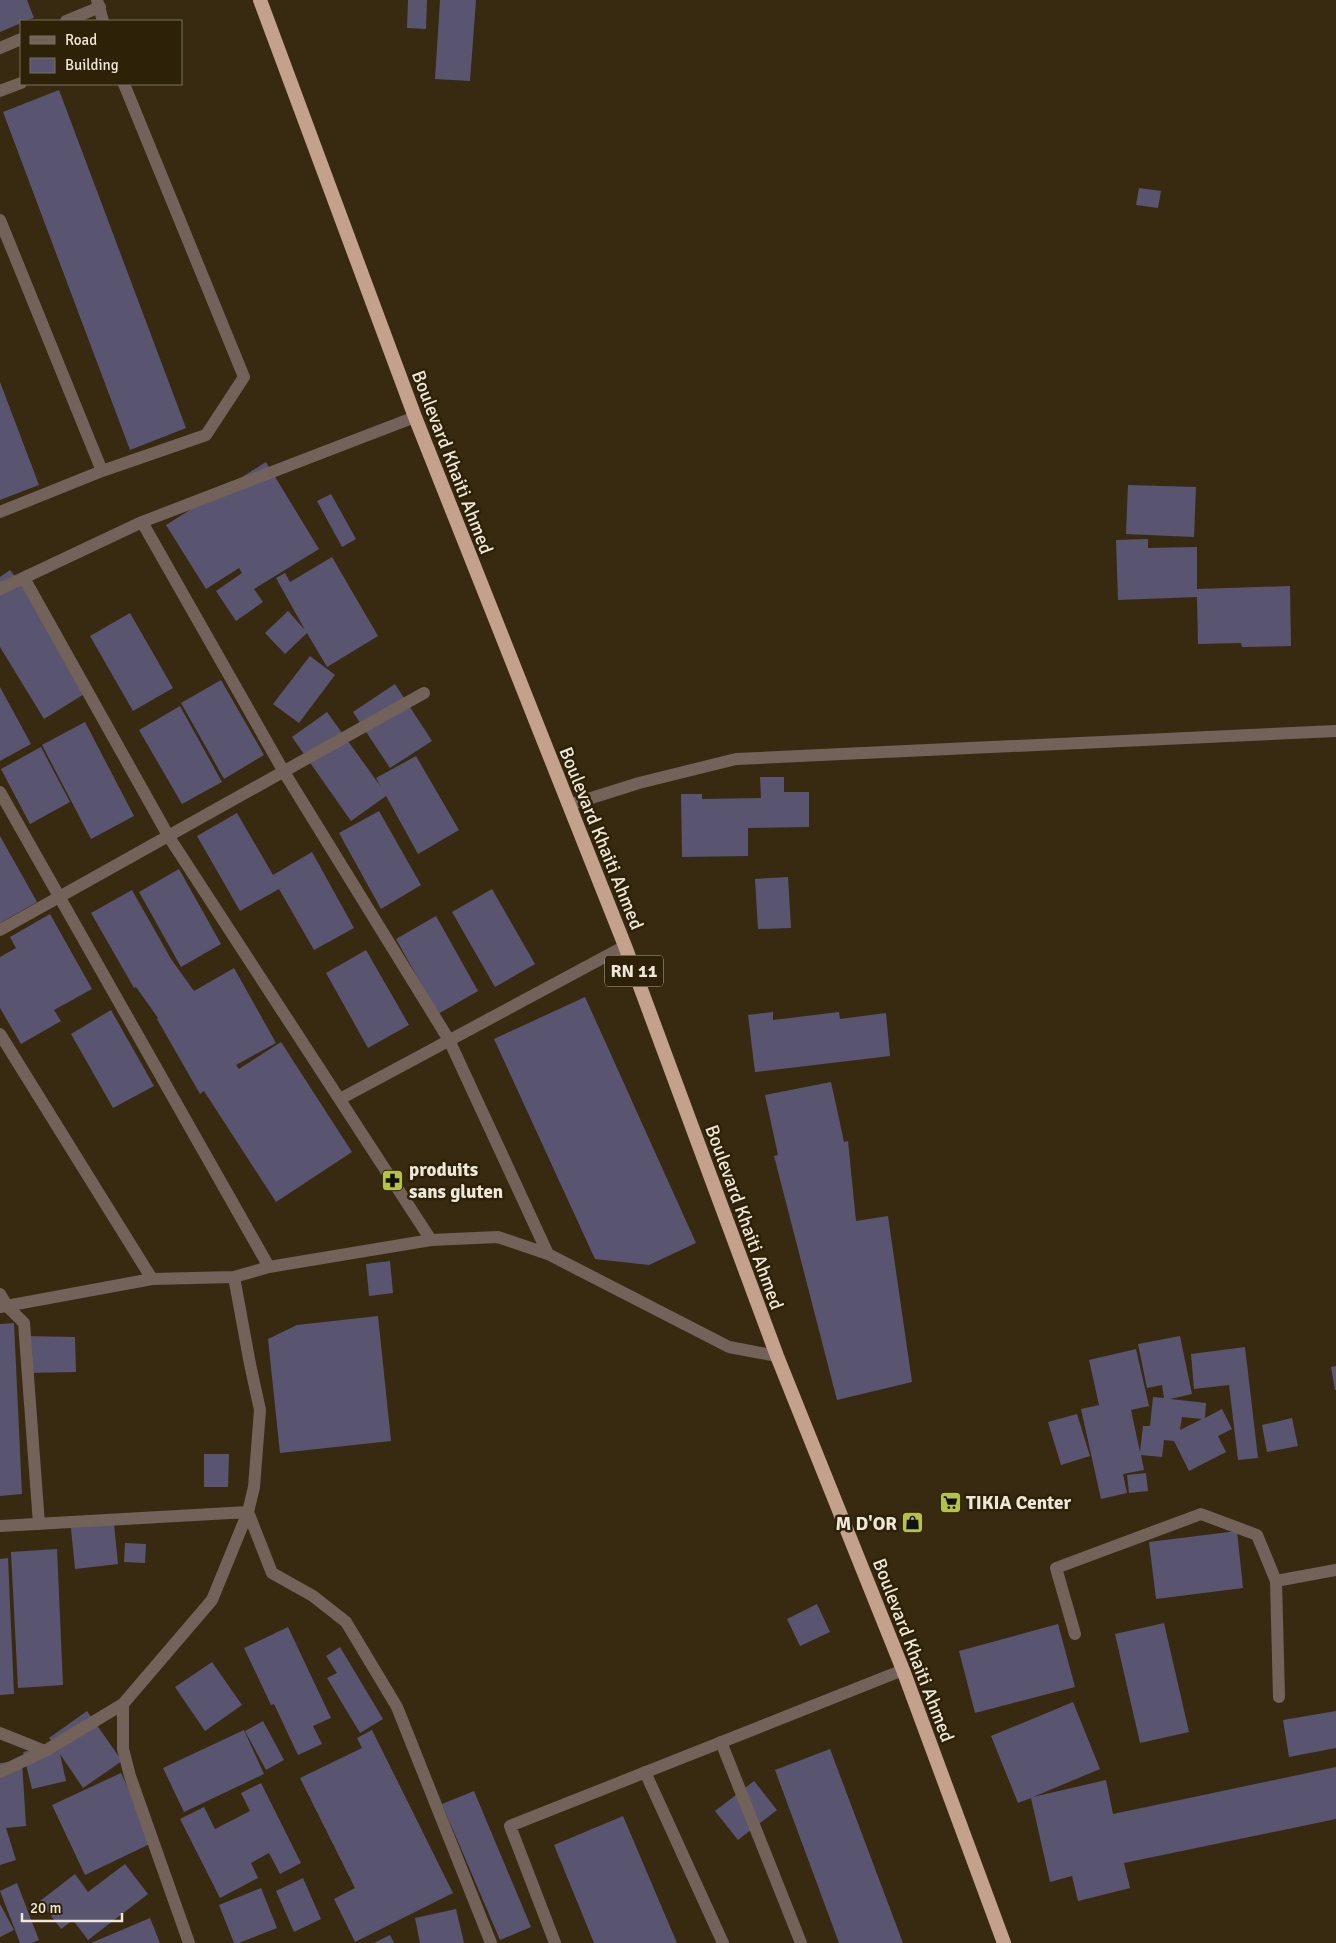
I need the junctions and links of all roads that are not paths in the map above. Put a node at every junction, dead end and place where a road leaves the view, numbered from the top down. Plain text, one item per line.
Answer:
1 (260, 0) edge
2 (98, 4) edge
3 (68, 20) edge
4 (103, 20) edge
5 (20, 39) edge
6 (0, 48) edge
7 (20, 82) edge
8 (124, 85) edge
9 (0, 92) edge
10 (0, 220) edge
11 (415, 417) junction
12 (102, 471) junction
13 (0, 512) edge
14 (142, 522) junction
15 (24, 578) junction
16 (0, 589) edge
17 (424, 693) dead end
18 (1336, 732) edge
19 (284, 772) junction
20 (0, 792) edge
21 (569, 805) junction
22 (170, 837) junction
23 (60, 897) junction
24 (0, 930) edge
25 (625, 946) junction
26 (0, 1034) edge
27 (448, 1040) junction
28 (340, 1099) junction
29 (431, 1240) junction
30 (548, 1254) junction
31 (270, 1267) junction
32 (234, 1277) junction
33 (152, 1278) junction
34 (0, 1294) edge
35 (4, 1307) edge
36 (777, 1356) junction
37 (248, 1512) junction
38 (39, 1524) junction
39 (0, 1526) edge
40 (1336, 1570) edge
41 (1276, 1581) junction
42 (1075, 1634) dead end
43 (903, 1670) junction
44 (1279, 1696) dead end
45 (123, 1704) junction
46 (0, 1733) edge
47 (721, 1742) junction
48 (45, 1751) junction
49 (0, 1772) edge
50 (645, 1772) junction
51 (189, 1943) edge
52 (491, 1943) edge
53 (555, 1943) edge
54 (723, 1943) edge
55 (801, 1943) edge
56 (1004, 1943) edge

1 - 11 highway, Boulevard Khaiti Ahmed / RN 11
2 - 3 street
2 - 4 street
5 - 6 street
7 - 9 street
8 - 12 street
10 - 12 street
11 - 14 street
11 - 21 highway, Boulevard Khaiti Ahmed / RN 11
12 - 13 street
14 - 15 street
14 - 19 street
15 - 16 street
15 - 22 street
17 - 19 street
18 - 21 street
19 - 22 street
19 - 27 street
20 - 23 street
21 - 25 highway, Boulevard Khaiti Ahmed / RN 11
22 - 23 street
22 - 28 street
23 - 24 street
23 - 31 street
25 - 27 street
25 - 36 highway, Boulevard Khaiti Ahmed / RN 11
26 - 33 street
27 - 28 street
27 - 30 street
28 - 29 street
29 - 30 street
29 - 31 street
30 - 36 street
31 - 32 street
32 - 33 street
32 - 37 street
33 - 35 street
34 - 35 street
35 - 38 street
36 - 43 highway, Boulevard Khaiti Ahmed / RN 11
37 - 38 street
37 - 45 street
37 - 52 street
38 - 39 street
40 - 41 street
41 - 42 street
41 - 44 street
43 - 47 street
43 - 56 highway, Boulevard Khaiti Ahmed / RN 11
45 - 48 street
45 - 51 street
46 - 48 street
47 - 50 street
47 - 55 street
48 - 49 street
50 - 53 street
50 - 54 street

